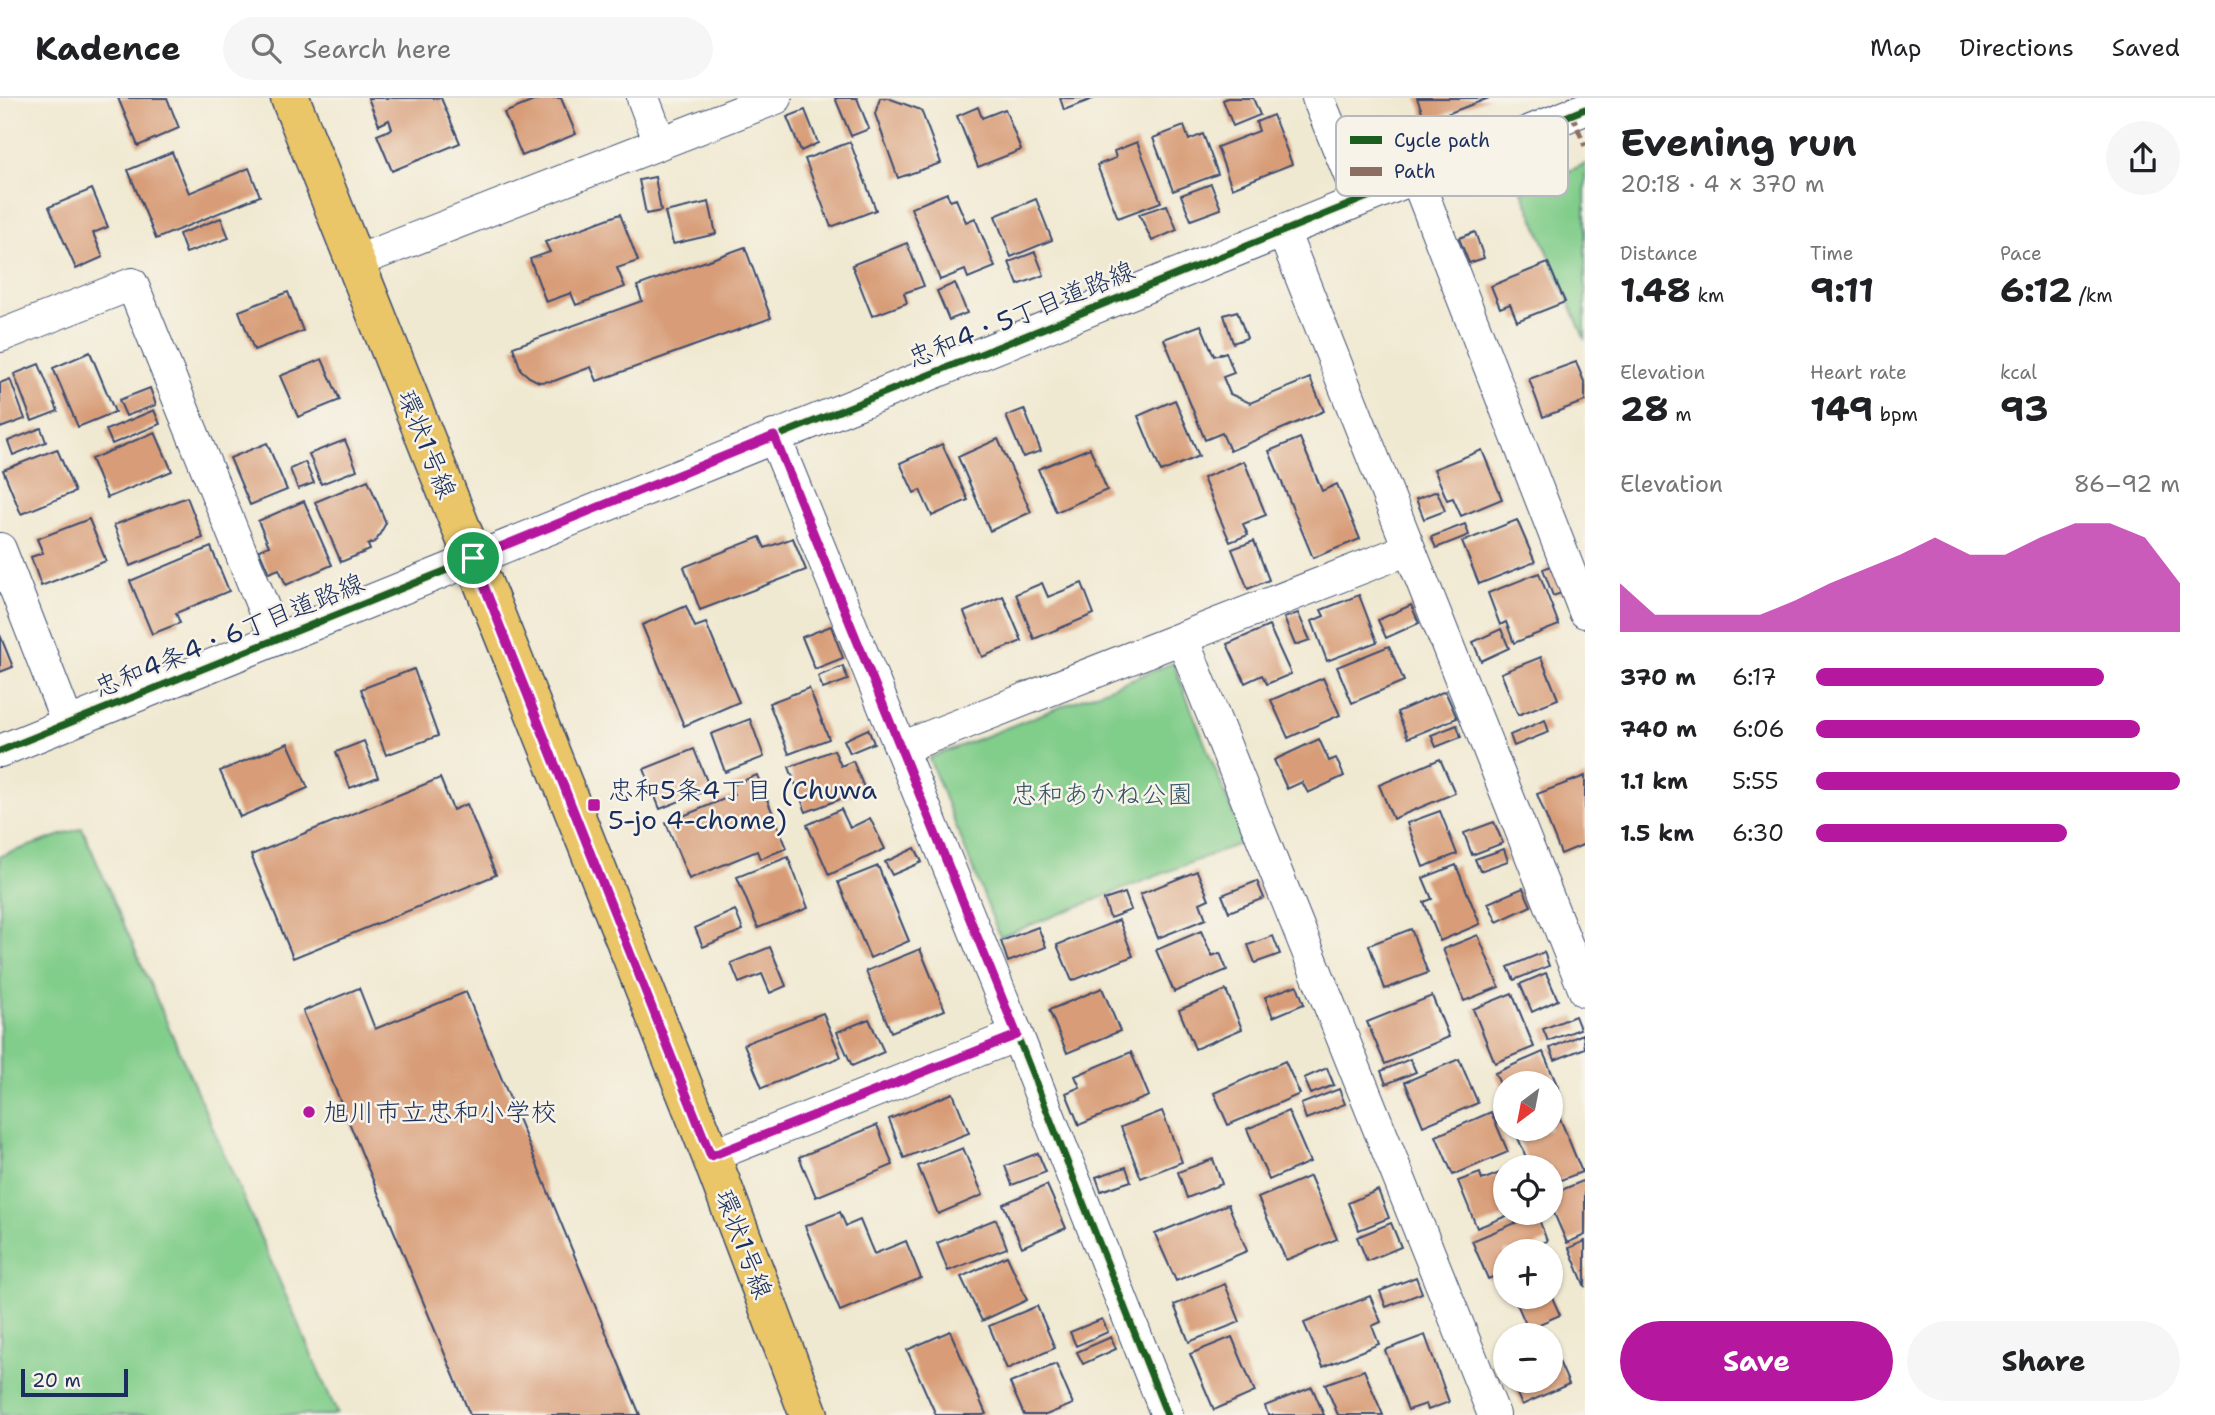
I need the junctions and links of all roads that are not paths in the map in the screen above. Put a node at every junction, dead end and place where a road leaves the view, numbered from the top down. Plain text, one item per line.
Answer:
1 (290, 98) edge
2 (643, 98) edge
3 (776, 98) edge
4 (1318, 98) edge
5 (1585, 109) edge
6 (1568, 116) edge
7 (1336, 142) edge
8 (660, 143) junction
9 (1358, 196) edge
10 (1370, 196) edge
11 (1423, 196) edge
12 (1360, 200) junction
13 (1283, 231) junction
14 (355, 262) junction
15 (0, 337) edge
16 (774, 436) junction
17 (0, 549) edge
18 (1409, 549) junction
19 (473, 558) junction
20 (1585, 612) edge
21 (276, 639) junction
22 (1182, 639) junction
23 (68, 724) junction
24 (901, 748) junction
25 (0, 751) edge
26 (1585, 991) edge
27 (1017, 1035) junction
28 (711, 1156) junction
29 (809, 1415) edge
30 (1167, 1415) edge
31 (1494, 1415) edge

1 - 14 main road, 環状1号線
2 - 8 street
3 - 8 street
4 - 7 street
5 - 6 street, 忠和4・5丁目道路線
8 - 14 street
9 - 12 street
10 - 12 street, 忠和4・5丁目道路線
11 - 20 street
12 - 13 street, 忠和4・5丁目道路線
13 - 16 street, 忠和4・5丁目道路線
13 - 18 street
14 - 19 main road, 環状1号線
15 - 21 street
16 - 19 street, 忠和4・5丁目道路線
16 - 24 street
17 - 23 street
18 - 22 street
18 - 26 street
19 - 21 street, 忠和4条4・6丁目道路線
19 - 28 main road, 環状1号線
21 - 23 street, 忠和4条4・6丁目道路線
22 - 24 street
22 - 31 street
23 - 25 street, 忠和4条4・6丁目道路線
24 - 27 street
27 - 28 street
27 - 30 street
28 - 29 main road, 環状1号線

